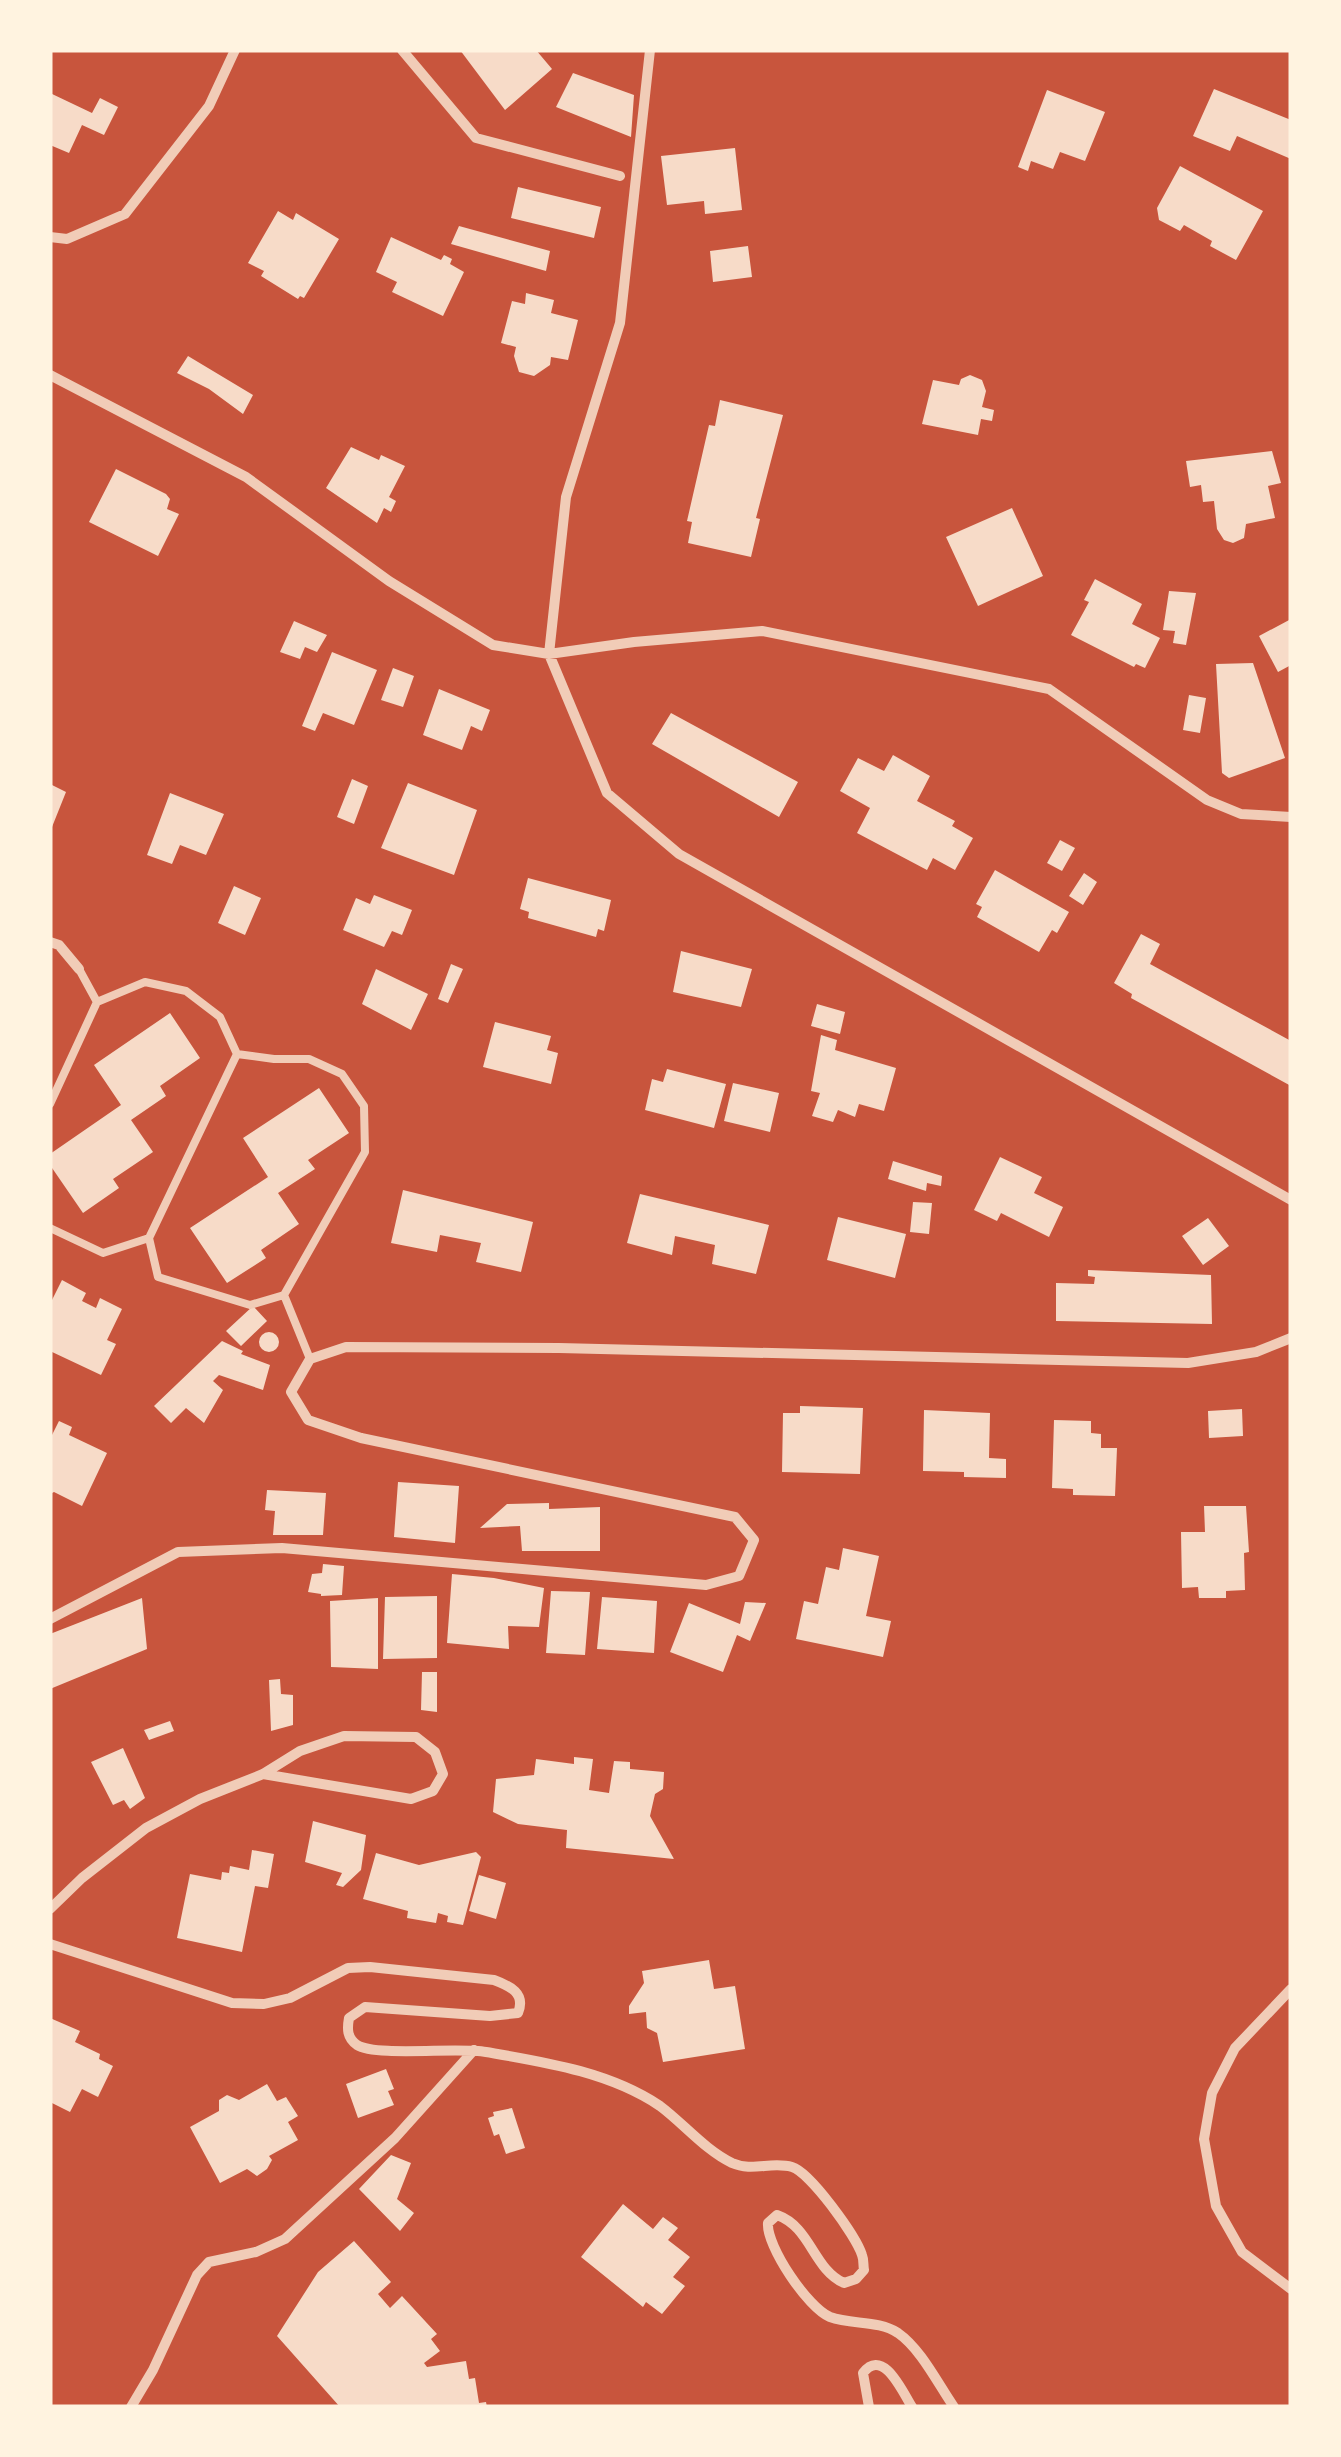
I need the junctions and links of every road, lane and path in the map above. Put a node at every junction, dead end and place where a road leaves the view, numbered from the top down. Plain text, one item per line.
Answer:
1 (235, 50) edge
2 (402, 50) edge
3 (650, 50) edge
4 (620, 176) dead end
5 (50, 238) edge
6 (50, 375) edge
7 (549, 654) junction
8 (1291, 817) edge
9 (50, 942) edge
10 (79, 969) joint
11 (97, 1002) junction
12 (237, 1054) junction
13 (50, 1104) edge
14 (1291, 1200) edge
15 (50, 1228) edge
16 (149, 1238) junction
17 (284, 1296) junction
18 (1291, 1338) edge
19 (310, 1359) junction
20 (50, 1619) edge
21 (263, 1774) junction
22 (50, 1909) edge
23 (50, 1944) edge
24 (1291, 1989) edge
25 (474, 2050) junction
26 (1291, 2289) edge
27 (131, 2407) edge
28 (870, 2407) edge
29 (912, 2407) edge
30 (954, 2407) edge

1 - 5 street
2 - 4 street
3 - 7 street
6 - 7 street
7 - 8 street
7 - 14 street
9 - 10 street
10 - 11 lane
11 - 12 lane
11 - 13 lane
12 - 16 lane
12 - 17 lane
15 - 16 lane
16 - 17 lane
17 - 19 lane
18 - 19 street
19 - 20 street
21 - 21 street
21 - 22 street
23 - 25 street
24 - 26 street
25 - 27 street
25 - 30 street
28 - 29 street

